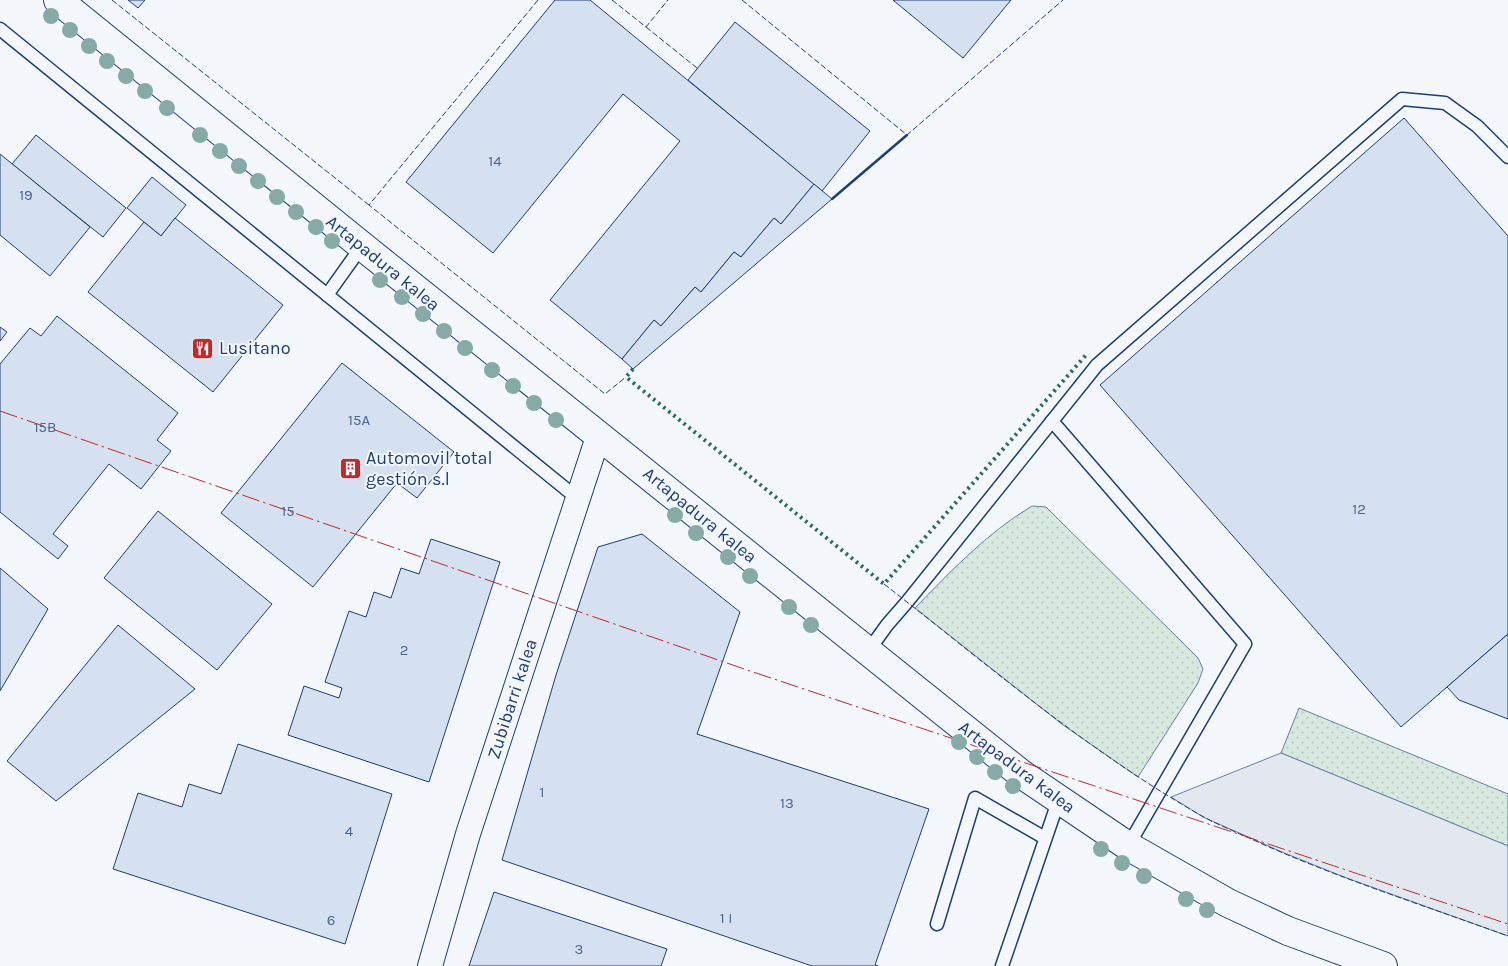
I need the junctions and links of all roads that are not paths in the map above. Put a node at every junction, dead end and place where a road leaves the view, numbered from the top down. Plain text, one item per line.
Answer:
1 (58, 0) edge
2 (0, 29) edge
3 (1508, 156) edge
4 (362, 246) junction
5 (327, 295) junction
6 (1052, 421) junction
7 (599, 434) junction
8 (577, 498) junction
9 (869, 650) junction
10 (1059, 799) junction
11 (1045, 838) junction
12 (1128, 846) junction
13 (936, 924) dead end
14 (430, 966) edge
15 (1002, 966) edge
16 (1383, 966) edge

1 - 4 street, Artapadura kalea
2 - 5 lane
3 - 6 lane
4 - 5 lane
4 - 7 street, Artapadura kalea
5 - 8 lane
6 - 9 lane
6 - 12 lane
7 - 8 street, Zubibarri kalea
7 - 9 street, Artapadura kalea
8 - 14 street, Zubibarri kalea
9 - 10 street, Artapadura kalea
10 - 11 lane
10 - 12 street, Artapadura kalea
11 - 13 lane
11 - 15 lane
12 - 16 street, Artapadura kalea

